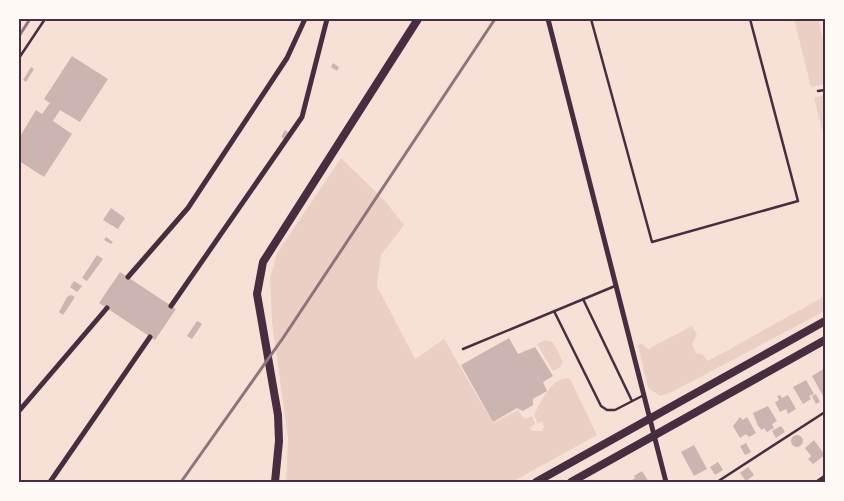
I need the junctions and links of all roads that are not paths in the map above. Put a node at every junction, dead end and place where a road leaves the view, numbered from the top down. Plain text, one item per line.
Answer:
1 (45, 19) edge
2 (305, 19) edge
3 (327, 19) edge
4 (418, 19) edge
5 (548, 19) edge
6 (591, 19) edge
7 (750, 19) edge
8 (19, 58) edge
9 (825, 90) edge
10 (818, 92) dead end
11 (128, 278) dead end
12 (616, 286) junction
13 (583, 299) junction
14 (171, 306) dead end
15 (107, 308) dead end
16 (554, 311) junction
17 (825, 321) edge
18 (150, 337) dead end
19 (825, 340) edge
20 (463, 349) dead end
21 (644, 395) junction
22 (632, 401) junction
23 (19, 411) edge
24 (825, 412) edge
25 (650, 417) junction
26 (654, 436) junction
27 (825, 477) edge
28 (50, 482) edge
29 (276, 482) edge
30 (536, 482) edge
31 (571, 482) edge
32 (666, 482) edge
33 (716, 482) edge
34 (818, 482) edge

1 - 8 lane
2 - 11 street
3 - 14 street
4 - 29 main road
5 - 12 street
6 - 7 lane
9 - 10 lane
12 - 13 lane
12 - 21 street
13 - 16 lane
13 - 22 lane
15 - 23 street
16 - 20 lane
16 - 22 lane
17 - 25 main road
18 - 28 street
19 - 26 main road
21 - 22 lane
21 - 25 street
24 - 33 lane
25 - 26 street
25 - 30 main road
26 - 31 main road
26 - 32 street
27 - 34 street

